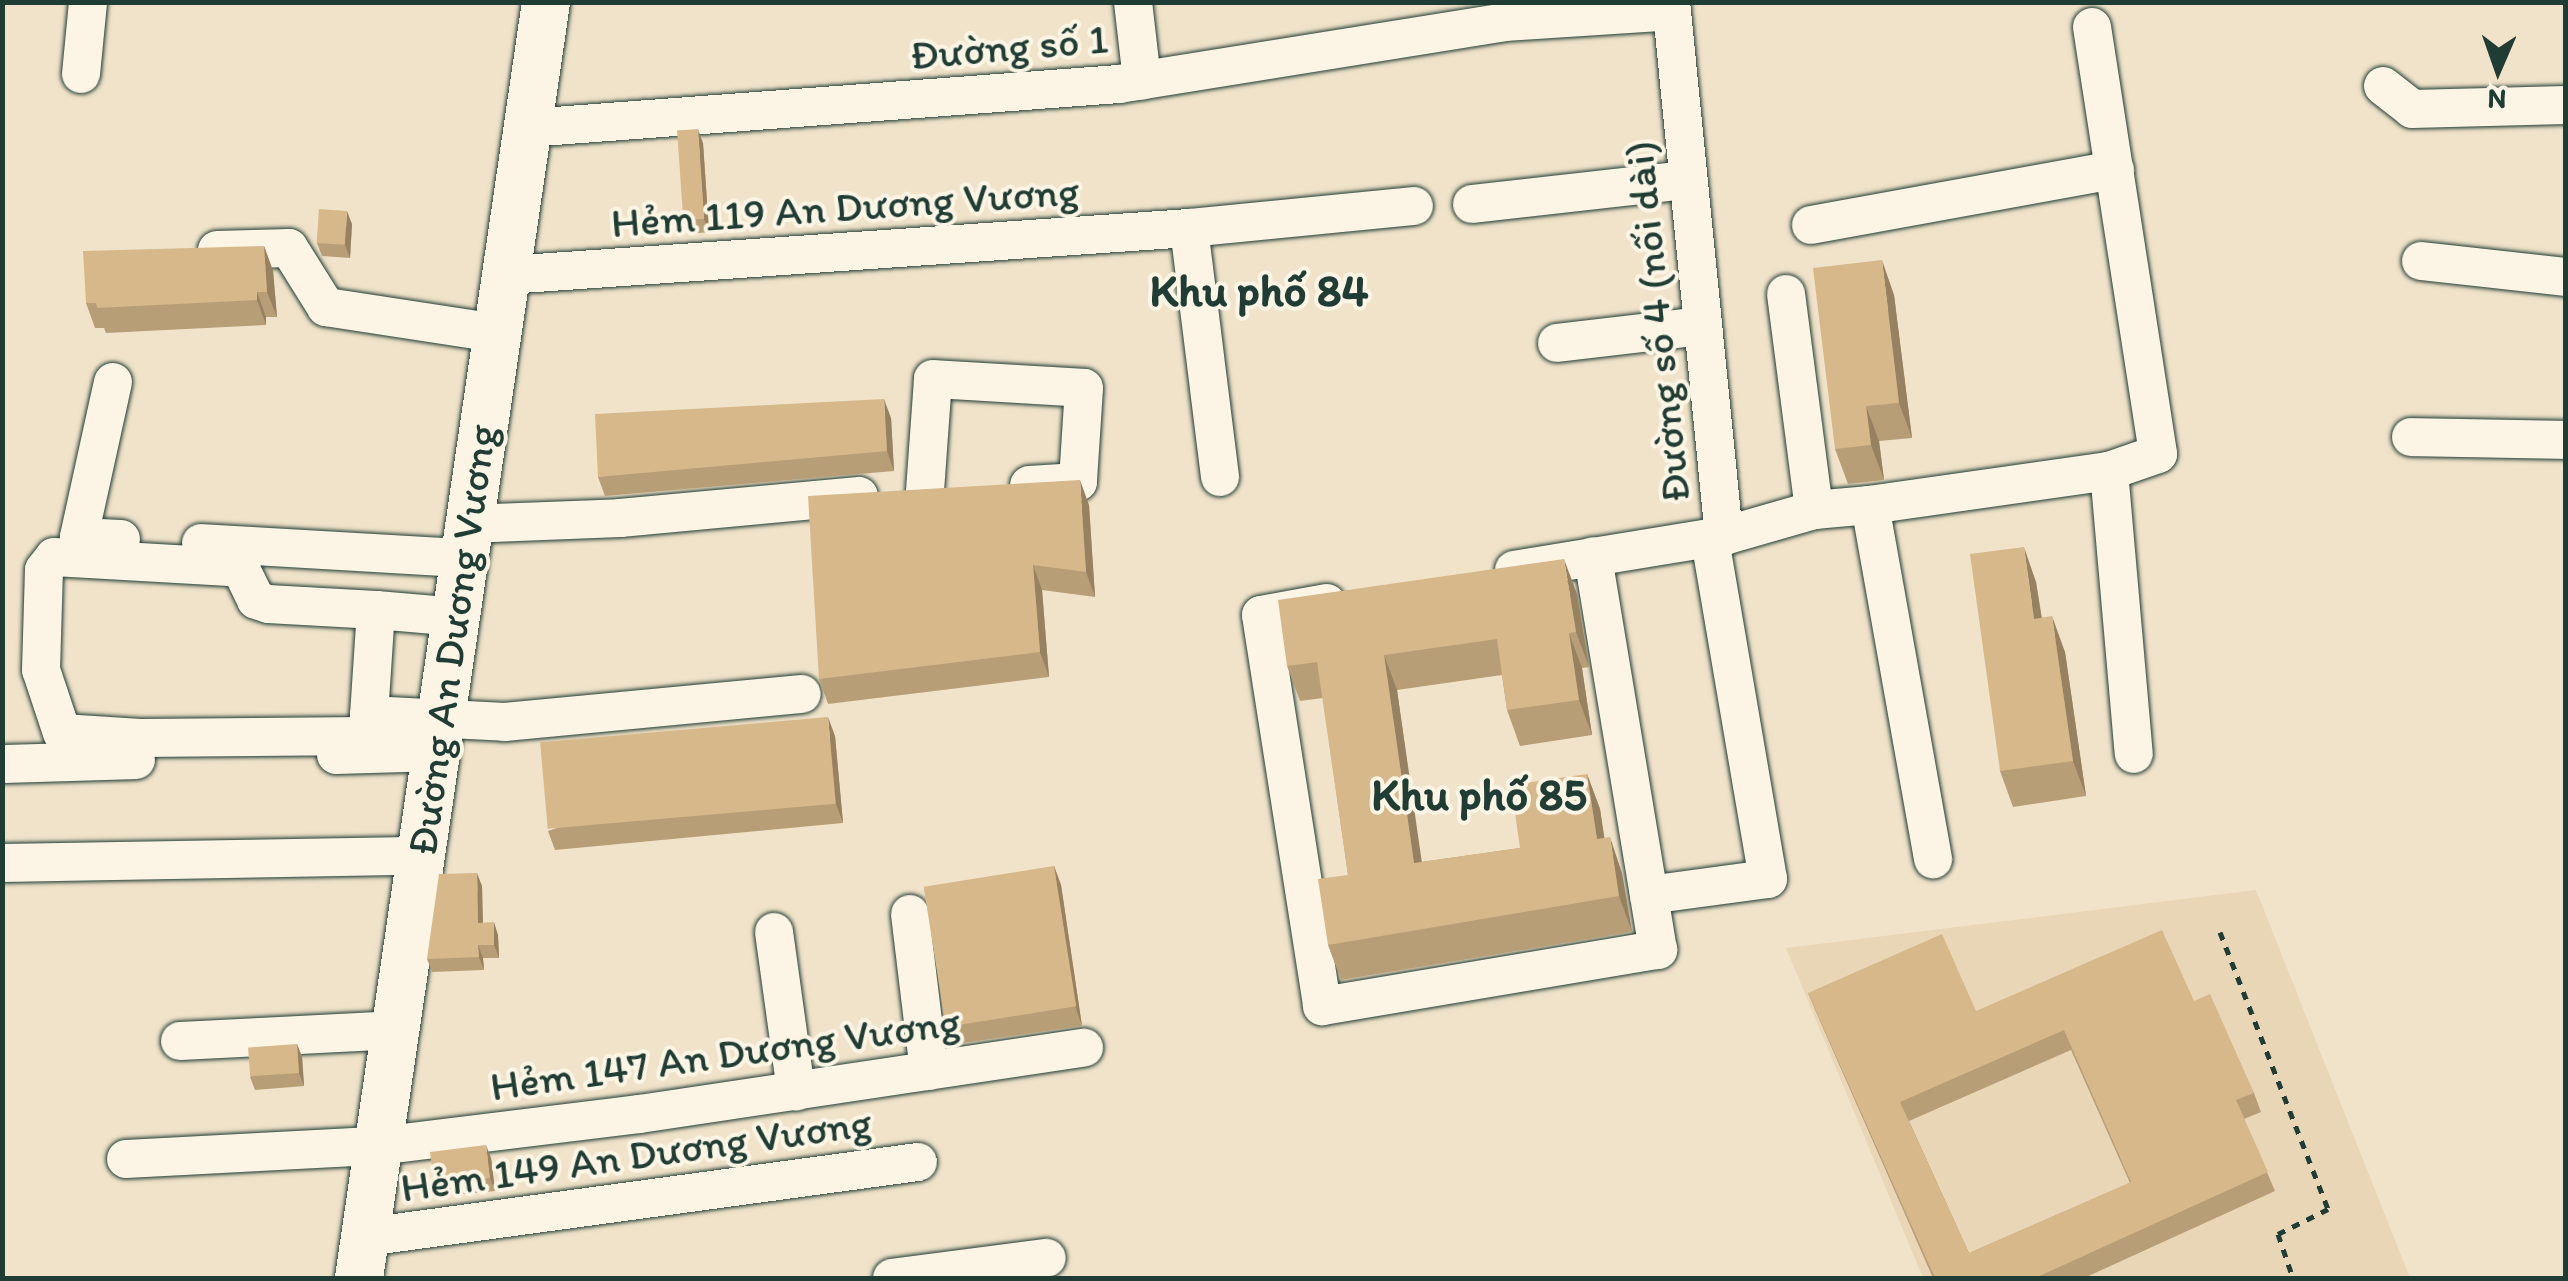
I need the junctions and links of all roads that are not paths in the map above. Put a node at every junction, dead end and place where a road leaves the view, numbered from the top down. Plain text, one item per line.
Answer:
1 (88, 2) edge
2 (546, 2) edge
3 (1133, 2) edge
4 (1672, 7) edge
5 (1503, 12) edge
6 (2092, 27) dead end
7 (81, 74) dead end
8 (1142, 80) junction
9 (2383, 86) dead end
10 (2566, 105) edge
11 (528, 128) junction
12 (2115, 170) junction
13 (1686, 180) junction
14 (1472, 204) dead end
15 (1414, 206) dead end
16 (1811, 225) dead end
17 (1189, 228) junction
18 (176, 251) edge
19 (2421, 261) dead end
20 (507, 275) junction
21 (2566, 277) edge
22 (1786, 294) dead end
23 (1702, 326) junction
24 (496, 332) junction
25 (1557, 343) dead end
26 (113, 382) dead end
27 (2410, 438) dead end
28 (2566, 440) edge
29 (2109, 471) junction
30 (1220, 477) dead end
31 (1002, 486) edge
32 (963, 489) edge
33 (925, 491) junction
34 (1870, 505) junction
35 (1814, 510) junction
36 (1717, 537) junction
37 (465, 541) junction
38 (242, 542) junction
39 (1593, 556) junction
40 (1476, 577) edge
41 (1358, 598) edge
42 (376, 610) junction
43 (458, 617) junction
44 (802, 694) dead end
45 (368, 715) junction
46 (441, 735) junction
47 (2134, 754) dead end
48 (2, 764) edge
49 (420, 856) junction
50 (1933, 859) dead end
51 (2, 864) edge
52 (1649, 895) junction
53 (910, 914) dead end
54 (774, 932) dead end
55 (394, 1030) junction
56 (180, 1041) dead end
57 (1084, 1048) dead end
58 (929, 1071) junction
59 (796, 1091) junction
60 (378, 1146) junction
61 (126, 1159) dead end
62 (918, 1162) dead end
63 (362, 1258) edge
64 (1047, 1258) dead end
65 (892, 1278) edge

1 - 7 street
2 - 11 main road, Đường An Dương Vương
3 - 8 street
4 - 5 street, Đường số 1
4 - 13 street, Đường số 4 (nối dài)
5 - 8 street, Đường số 1
6 - 12 street
8 - 11 street, Đường số 1
9 - 10 street
11 - 20 main road, Đường An Dương Vương
12 - 16 street
12 - 29 street, Đường số 4 (nối dài)
13 - 14 street
13 - 23 street, Đường số 4 (nối dài)
15 - 17 street, Hẻm 119 An Dương Vương
17 - 20 street, Hẻm 119 An Dương Vương
17 - 30 street
18 - 24 street
19 - 21 street
20 - 24 main road, Đường An Dương Vương
22 - 35 street
23 - 25 street
23 - 36 street, Đường số 4 (nối dài)
24 - 37 main road, Đường An Dương Vương
26 - 38 street
27 - 28 street
29 - 34 street, Đường số 4 (nối dài)
29 - 47 street
31 - 33 street
32 - 33 street
33 - 37 street
34 - 35 street, Đường số 4 (nối dài)
34 - 50 street
35 - 36 street, Đường số 4 (nối dài)
36 - 39 street
36 - 52 street
37 - 38 street
37 - 43 main road, Đường An Dương Vương
38 - 42 street
38 - 45 street
39 - 40 street
39 - 52 street
41 - 52 street
42 - 43 street
42 - 45 street
43 - 46 main road, Đường An Dương Vương
44 - 46 street
45 - 46 street
46 - 48 street
46 - 49 main road, Đường An Dương Vương
49 - 51 street
49 - 55 main road, Đường An Dương Vương
53 - 58 street
54 - 59 street
55 - 56 street
55 - 60 main road, Đường An Dương Vương
57 - 58 street, Hẻm 147 An Dương Vương
58 - 59 street, Hẻm 147 An Dương Vương
59 - 60 street, Hẻm 147 An Dương Vương
60 - 61 street, Hẻm 147 An Dương Vương
60 - 63 main road, Đường An Dương Vương
62 - 63 street, Hẻm 149 An Dương Vương
64 - 65 street

